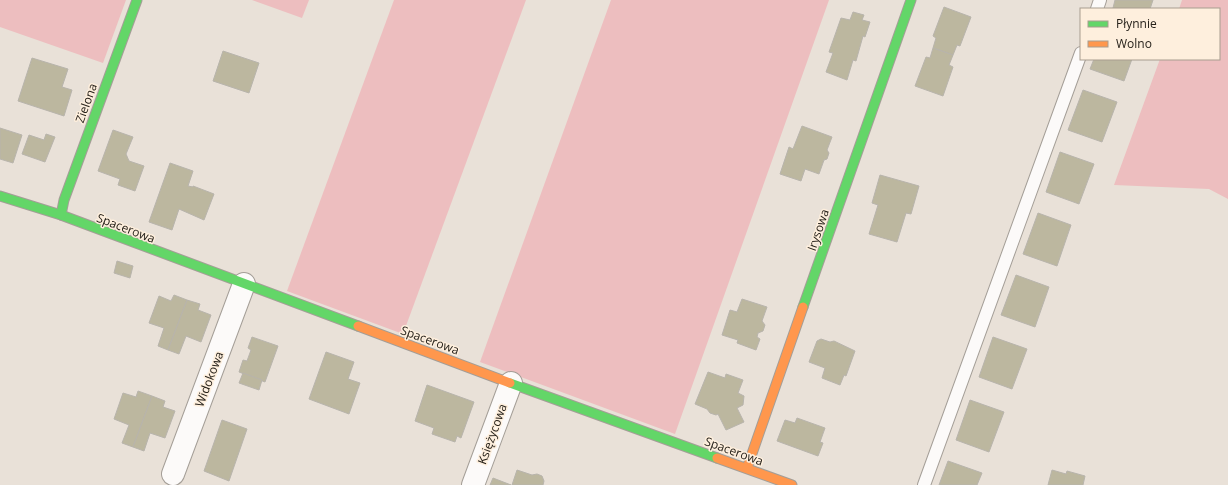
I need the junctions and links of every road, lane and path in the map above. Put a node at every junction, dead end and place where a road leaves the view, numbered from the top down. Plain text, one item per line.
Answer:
1 (137, 0) edge
2 (911, 0) edge
3 (1080, 56) edge
4 (0, 196) edge
5 (61, 215) junction
6 (244, 284) junction
7 (511, 383) junction
8 (747, 468) junction
9 (173, 474) dead end
10 (778, 483) edge
11 (473, 485) edge
12 (924, 485) edge

1 - 5 street, Zielona
2 - 8 street, Irysowa
3 - 12 lane
4 - 5 street, Spacerowa
5 - 6 street, Spacerowa
6 - 7 street, Spacerowa
6 - 9 street, Widokowa
7 - 8 street, Spacerowa
7 - 11 street, Księżycowa
8 - 10 street, Spacerowa

